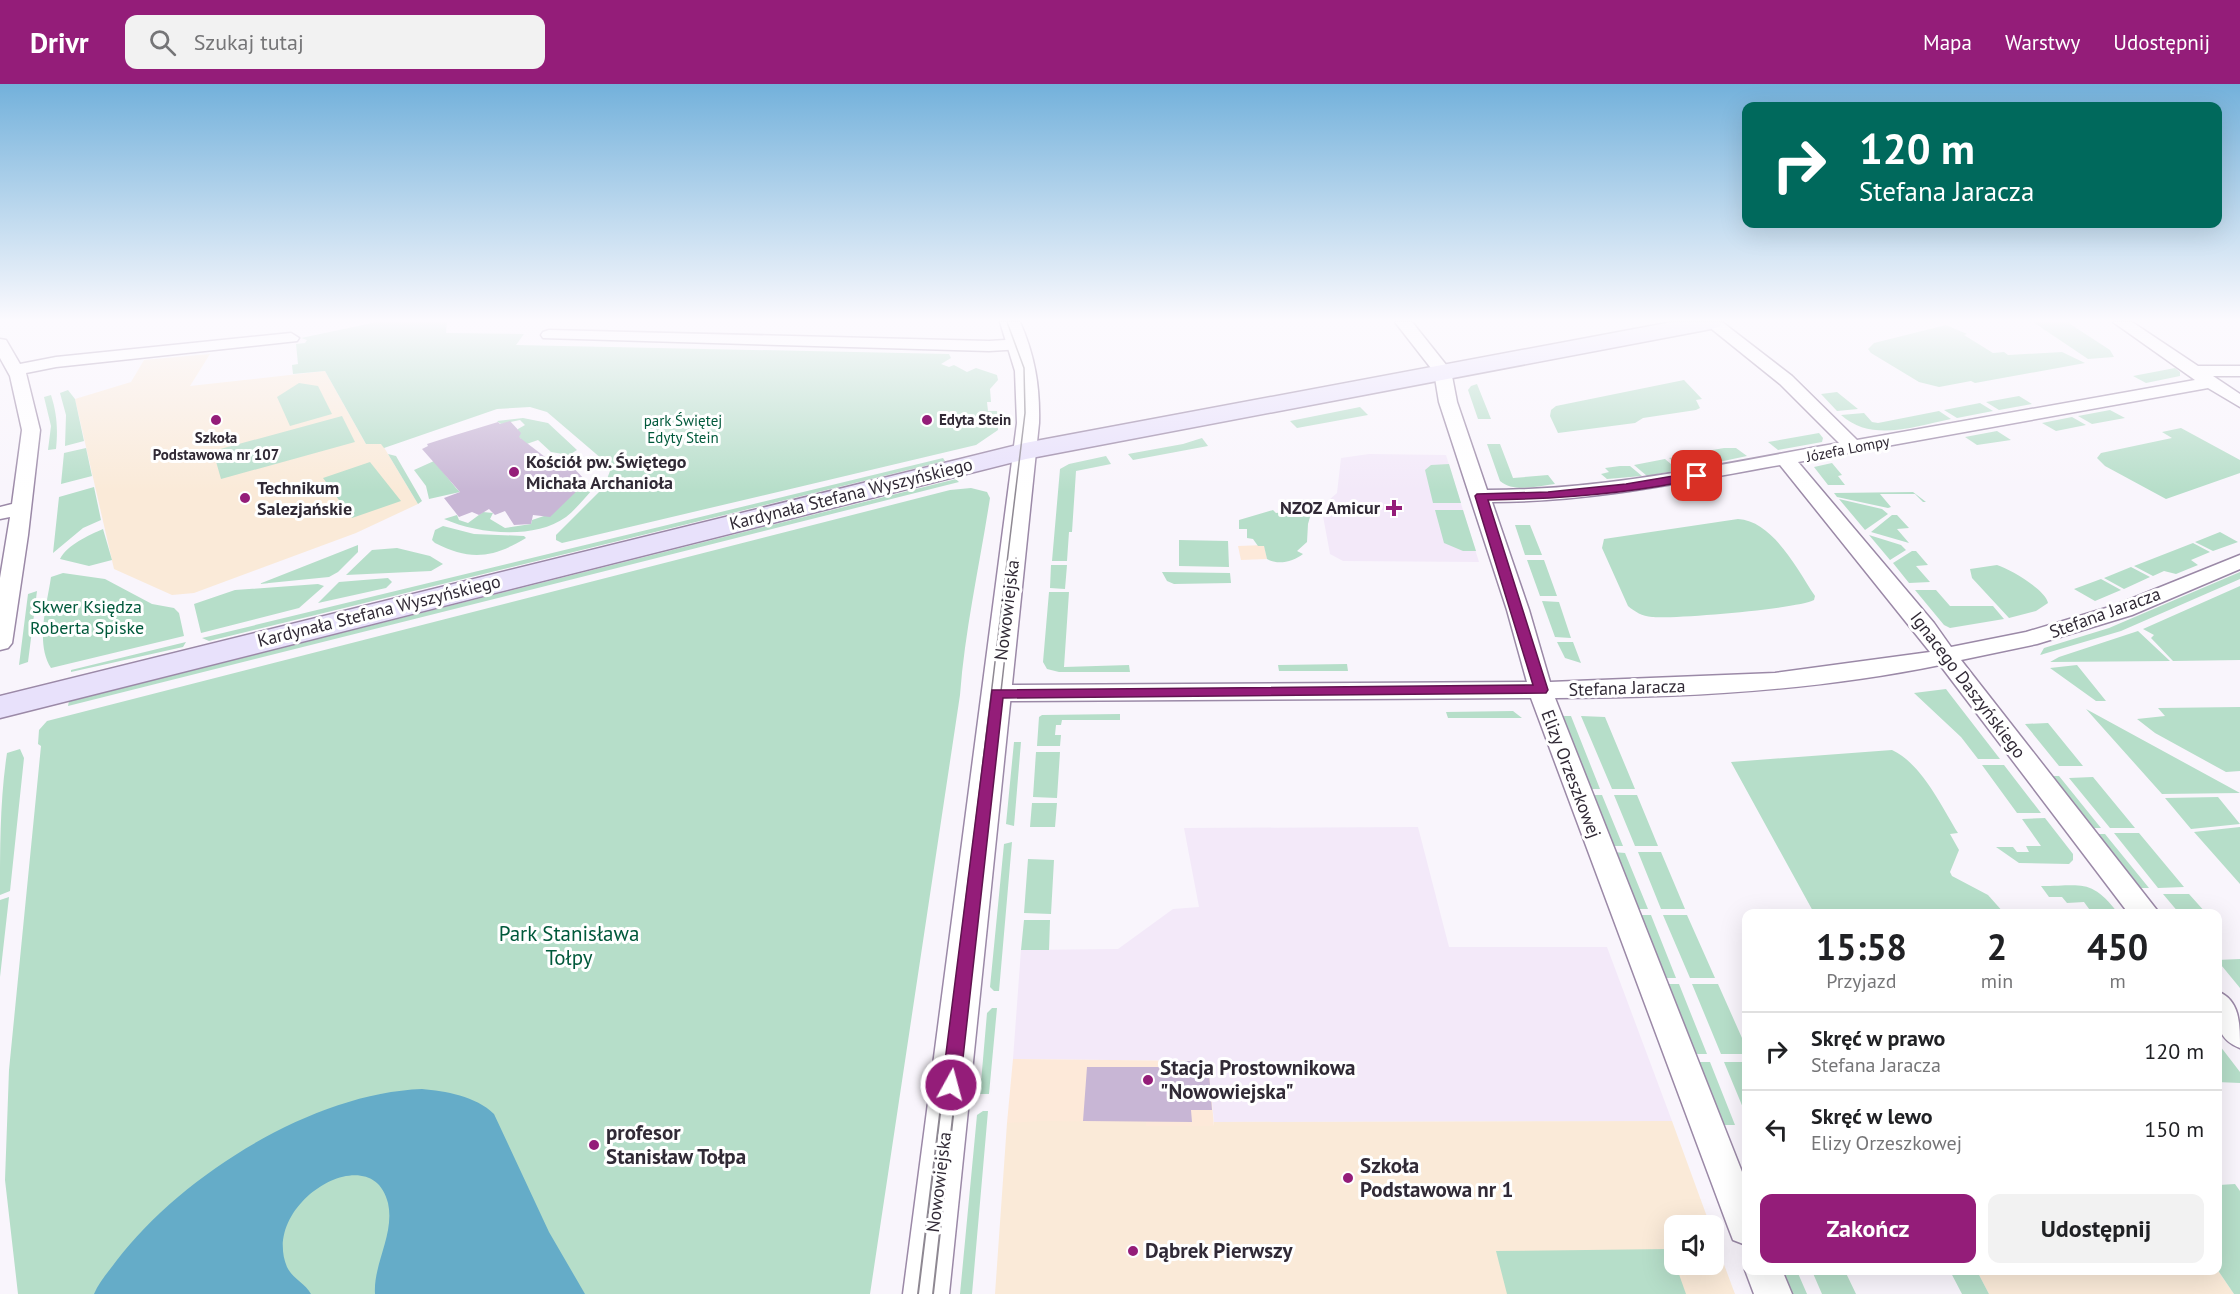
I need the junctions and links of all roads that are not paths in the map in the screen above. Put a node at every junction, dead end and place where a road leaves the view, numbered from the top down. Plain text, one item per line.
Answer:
1 (19, 378) edge
2 (1029, 378) edge
3 (1403, 378) edge
4 (1443, 378) edge
5 (1784, 378) edge
6 (2207, 378) edge
7 (2212, 382) junction
8 (2240, 402) edge
9 (1853, 447) junction
10 (1025, 451) junction
11 (1786, 460) junction
12 (1481, 496) junction
13 (21, 508) junction
14 (0, 513) edge
15 (2240, 561) edge
16 (0, 643) edge
17 (1946, 657) junction
18 (1541, 690) junction
19 (997, 693) junction
20 (0, 707) edge
21 (2142, 909) edge
22 (2222, 1011) edge
23 (2240, 1034) edge
24 (1742, 1217) edge
25 (1765, 1275) edge
26 (926, 1294) edge
27 (1773, 1294) edge

1 - 13 street
2 - 10 street, Nowowiejska
3 - 10 main road, Kardynała Stefana Wyszyńskiego
4 - 12 street, Elizy Orzeszkowej
5 - 9 street
6 - 7 street
7 - 8 street
7 - 9 street, Józefa Lompy
9 - 11 street, Józefa Lompy
10 - 19 street, Nowowiejska
10 - 20 main road, Kardynała Stefana Wyszyńskiego
11 - 12 street, Józefa Lompy
11 - 17 street, Ignacego Daszyńskiego
12 - 18 street, Elizy Orzeszkowej
13 - 14 street
13 - 16 street
15 - 17 street, Stefana Jaracza
17 - 18 street, Stefana Jaracza
17 - 21 street, Ignacego Daszyńskiego
18 - 19 street, Stefana Jaracza
18 - 24 street, Elizy Orzeszkowej
19 - 26 street, Nowowiejska
22 - 23 street
25 - 27 street

